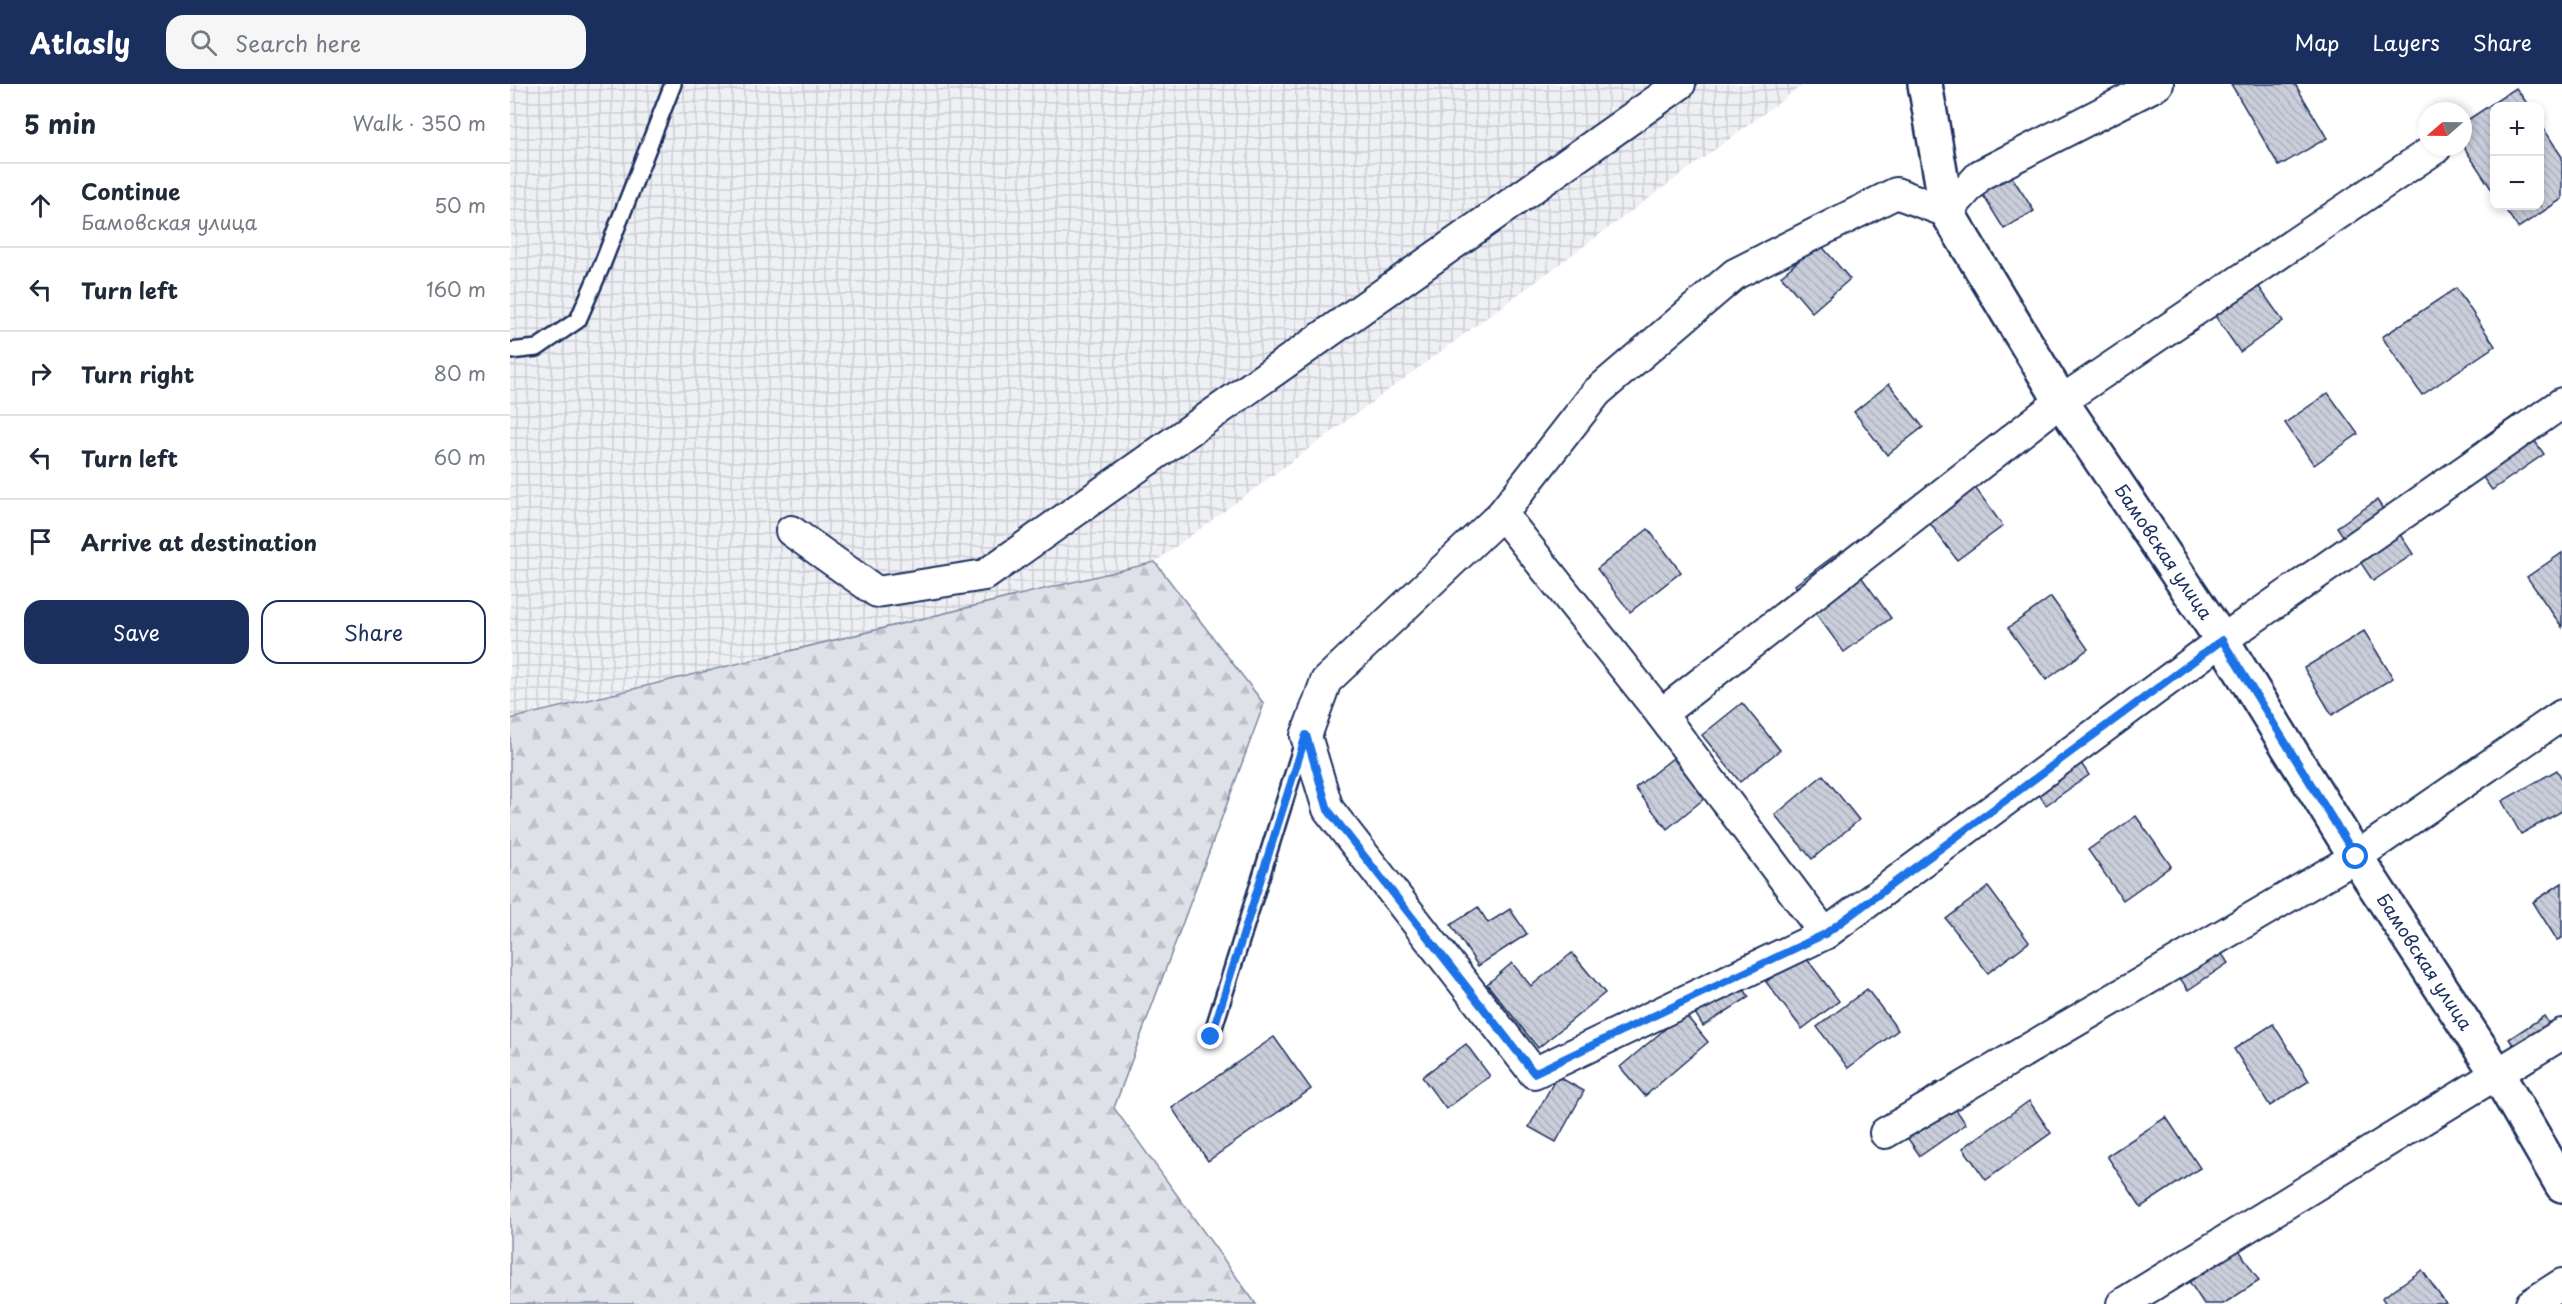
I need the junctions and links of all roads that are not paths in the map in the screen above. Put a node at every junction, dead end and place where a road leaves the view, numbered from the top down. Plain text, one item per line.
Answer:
1 (673, 84) edge
2 (1680, 84) edge
3 (1925, 84) edge
4 (2158, 84) edge
5 (2424, 156) edge
6 (1947, 212) junction
7 (510, 351) edge
8 (2061, 401) junction
9 (2562, 403) edge
10 (1502, 514) junction
11 (791, 531) dead end
12 (2222, 640) junction
13 (1661, 714) junction
14 (2562, 715) edge
15 (1306, 735) junction
16 (2356, 857) junction
17 (1825, 934) junction
18 (2562, 1034) edge
19 (1211, 1037) dead end
20 (2498, 1075) junction
21 (1886, 1133) dead end
22 (2562, 1185) edge
23 (2562, 1284) edge
24 (2122, 1304) edge
25 (2530, 1304) edge

1 - 7 lane
2 - 11 street
3 - 6 street, Бамовская улица
4 - 6 street
5 - 8 street
6 - 8 street, Бамовская улица
6 - 10 street
8 - 12 street, Бамовская улица
8 - 13 street
9 - 12 street
10 - 13 street
10 - 15 street
12 - 16 street, Бамовская улица
12 - 17 street
13 - 17 street
14 - 16 street
15 - 17 street
15 - 19 lane
16 - 20 street, Бамовская улица
16 - 21 street
18 - 20 street
20 - 22 street, Бамовская улица
20 - 24 street
23 - 25 street

